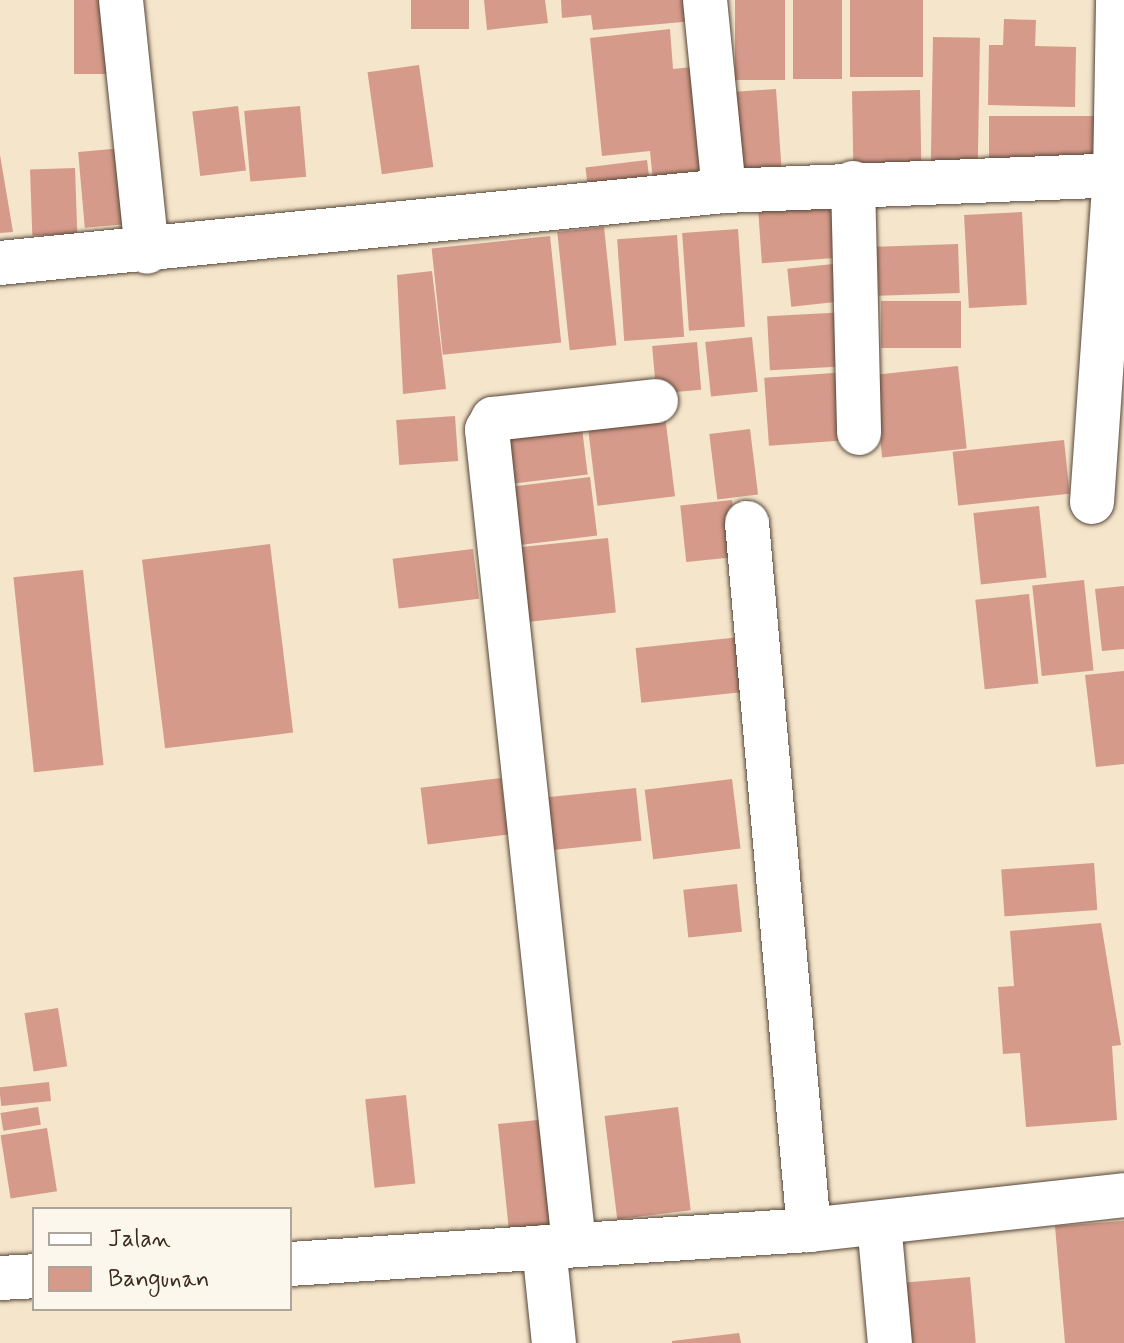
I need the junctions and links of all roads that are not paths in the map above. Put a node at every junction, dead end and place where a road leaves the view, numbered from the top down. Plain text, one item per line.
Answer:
1 (121, 0) edge
2 (705, 0) edge
3 (1118, 0) edge
4 (1119, 175) edge
5 (853, 183) junction
6 (724, 191) junction
7 (147, 252) junction
8 (0, 263) edge
9 (656, 401) dead end
10 (859, 433) dead end
11 (1092, 502) dead end
12 (747, 523) dead end
13 (1124, 1195) edge
14 (879, 1223) junction
15 (809, 1230) junction
16 (559, 1246) junction
17 (292, 1264) edge
18 (32, 1276) edge
19 (0, 1278) edge
20 (554, 1343) edge
21 (890, 1343) edge

1 - 7 street
2 - 6 street
3 - 4 street
4 - 5 street
4 - 11 street
5 - 6 street
5 - 10 street
6 - 7 street
7 - 8 street
9 - 16 street
12 - 15 street
13 - 14 street
14 - 15 street
14 - 21 street
15 - 16 street
16 - 17 street
16 - 20 street
18 - 19 street

